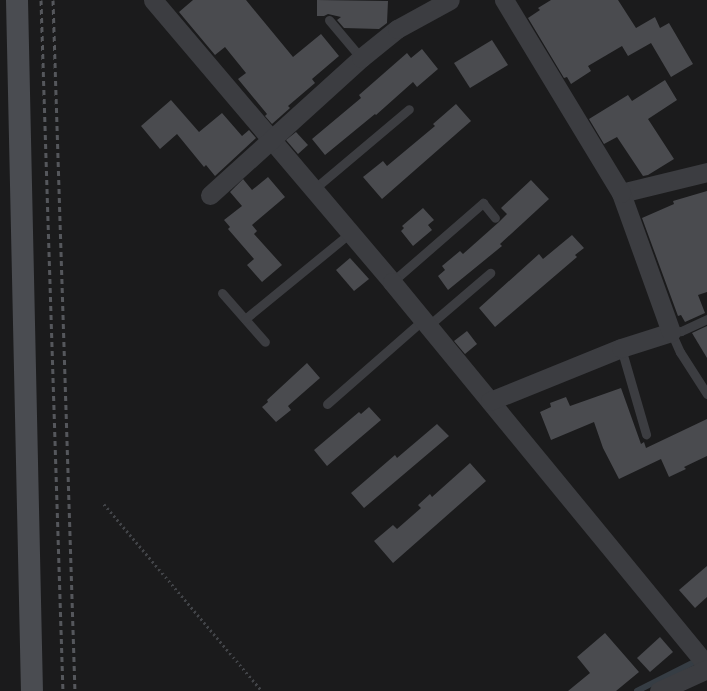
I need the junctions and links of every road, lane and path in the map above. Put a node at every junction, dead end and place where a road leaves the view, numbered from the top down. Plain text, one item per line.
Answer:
1 (17, 0) edge
2 (153, 0) edge
3 (450, 0) edge
4 (504, 0) edge
5 (329, 20) dead end
6 (361, 58) junction
7 (409, 109) dead end
8 (272, 139) junction
9 (707, 172) edge
10 (314, 189) junction
11 (621, 193) junction
12 (210, 195) dead end
13 (496, 218) dead end
14 (350, 233) junction
15 (490, 273) dead end
16 (392, 282) junction
17 (222, 293) dead end
18 (245, 319) junction
19 (707, 319) edge
20 (426, 323) junction
21 (671, 332) junction
22 (265, 342) dead end
23 (621, 348) junction
24 (707, 394) edge
25 (490, 401) junction
26 (327, 404) dead end
27 (646, 434) dead end
28 (104, 504) dead end
29 (707, 665) edge
30 (707, 669) edge
31 (32, 691) edge
32 (262, 691) edge
33 (658, 691) edge

1 - 31 street
2 - 8 street
3 - 6 street
4 - 11 street
5 - 6 lane
6 - 8 street
7 - 10 lane
8 - 10 street
8 - 12 street
9 - 11 street
10 - 14 street
11 - 21 street
13 - 16 lane
14 - 16 street
14 - 18 lane
15 - 20 lane
16 - 20 street
17 - 18 lane
18 - 22 lane
19 - 21 lane
20 - 25 street
20 - 26 lane
21 - 23 street
21 - 24 lane
23 - 25 street
23 - 27 lane
25 - 29 street
28 - 32 path
30 - 33 street

